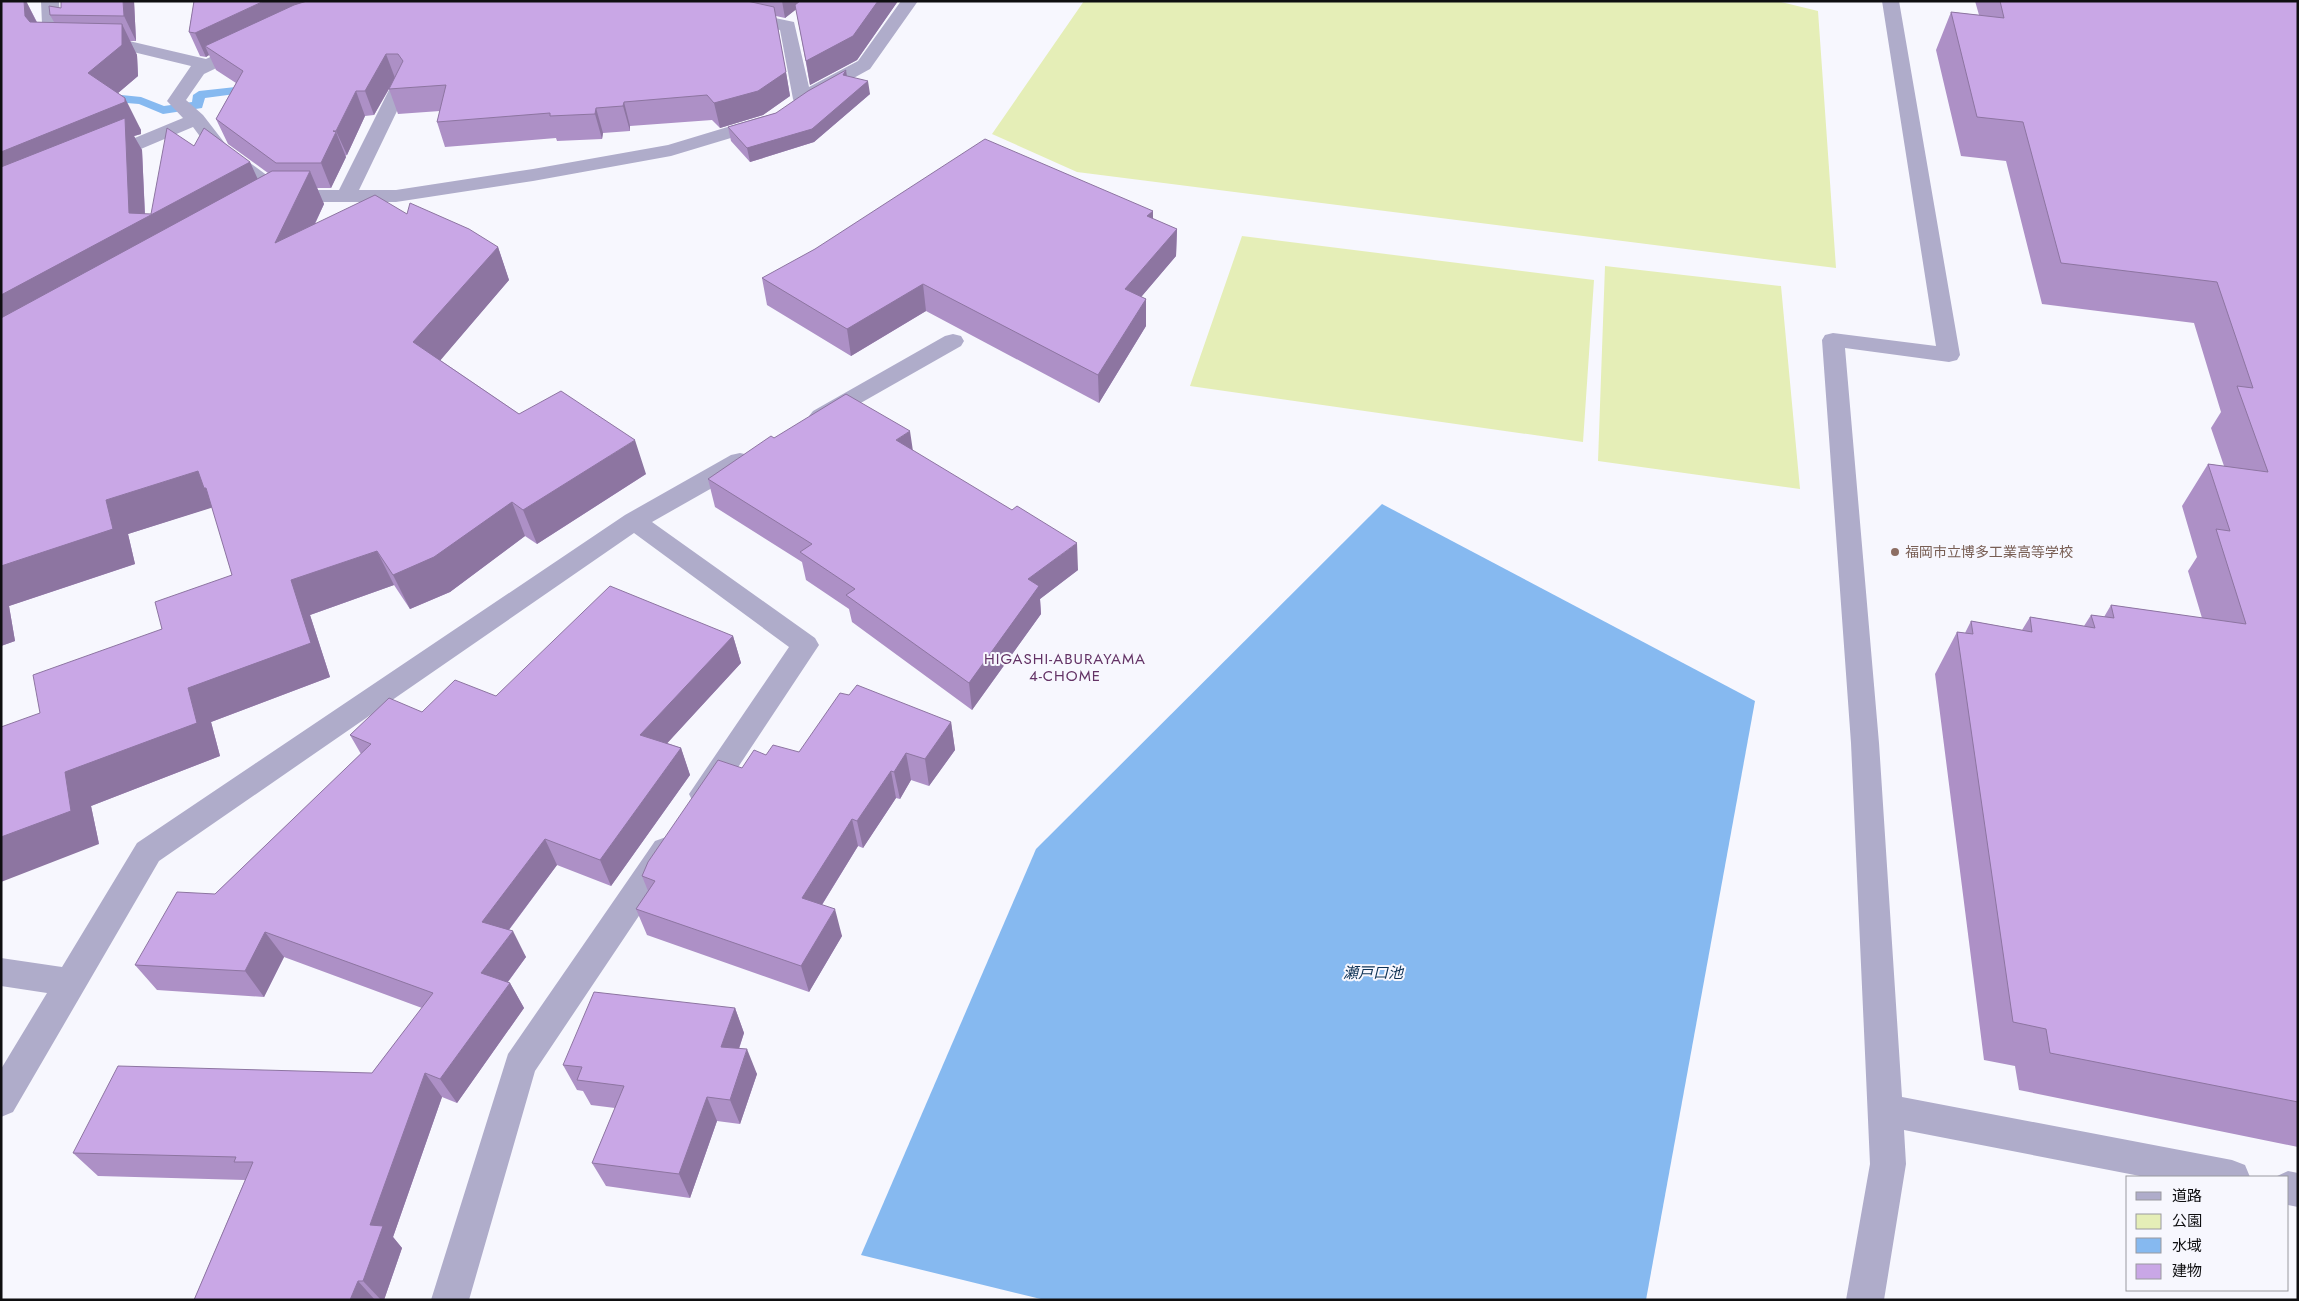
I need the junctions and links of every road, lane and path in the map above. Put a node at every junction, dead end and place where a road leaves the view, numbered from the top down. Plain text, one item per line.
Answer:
1 (50, 1) edge
2 (910, 1) edge
3 (1890, 1) edge
4 (728, 14) edge
5 (262, 40) edge
6 (208, 65) junction
7 (402, 84) edge
8 (789, 108) junction
9 (196, 119) junction
10 (90, 164) edge
11 (346, 196) junction
12 (953, 341) dead end
13 (798, 429) edge
14 (763, 448) edge
15 (634, 521) junction
16 (1, 972) edge
17 (71, 983) junction
18 (1, 1101) edge
19 (1884, 1110) junction
20 (2227, 1176) edge
21 (450, 1300) edge
22 (1865, 1300) edge

1 - 6 street
2 - 8 street
3 - 19 street
4 - 8 street
5 - 6 street
6 - 9 street
7 - 11 street
8 - 11 street
9 - 10 street
9 - 11 street
12 - 13 street
14 - 15 street
15 - 17 street
15 - 21 street
16 - 17 street
17 - 18 street
19 - 20 street
19 - 22 street

